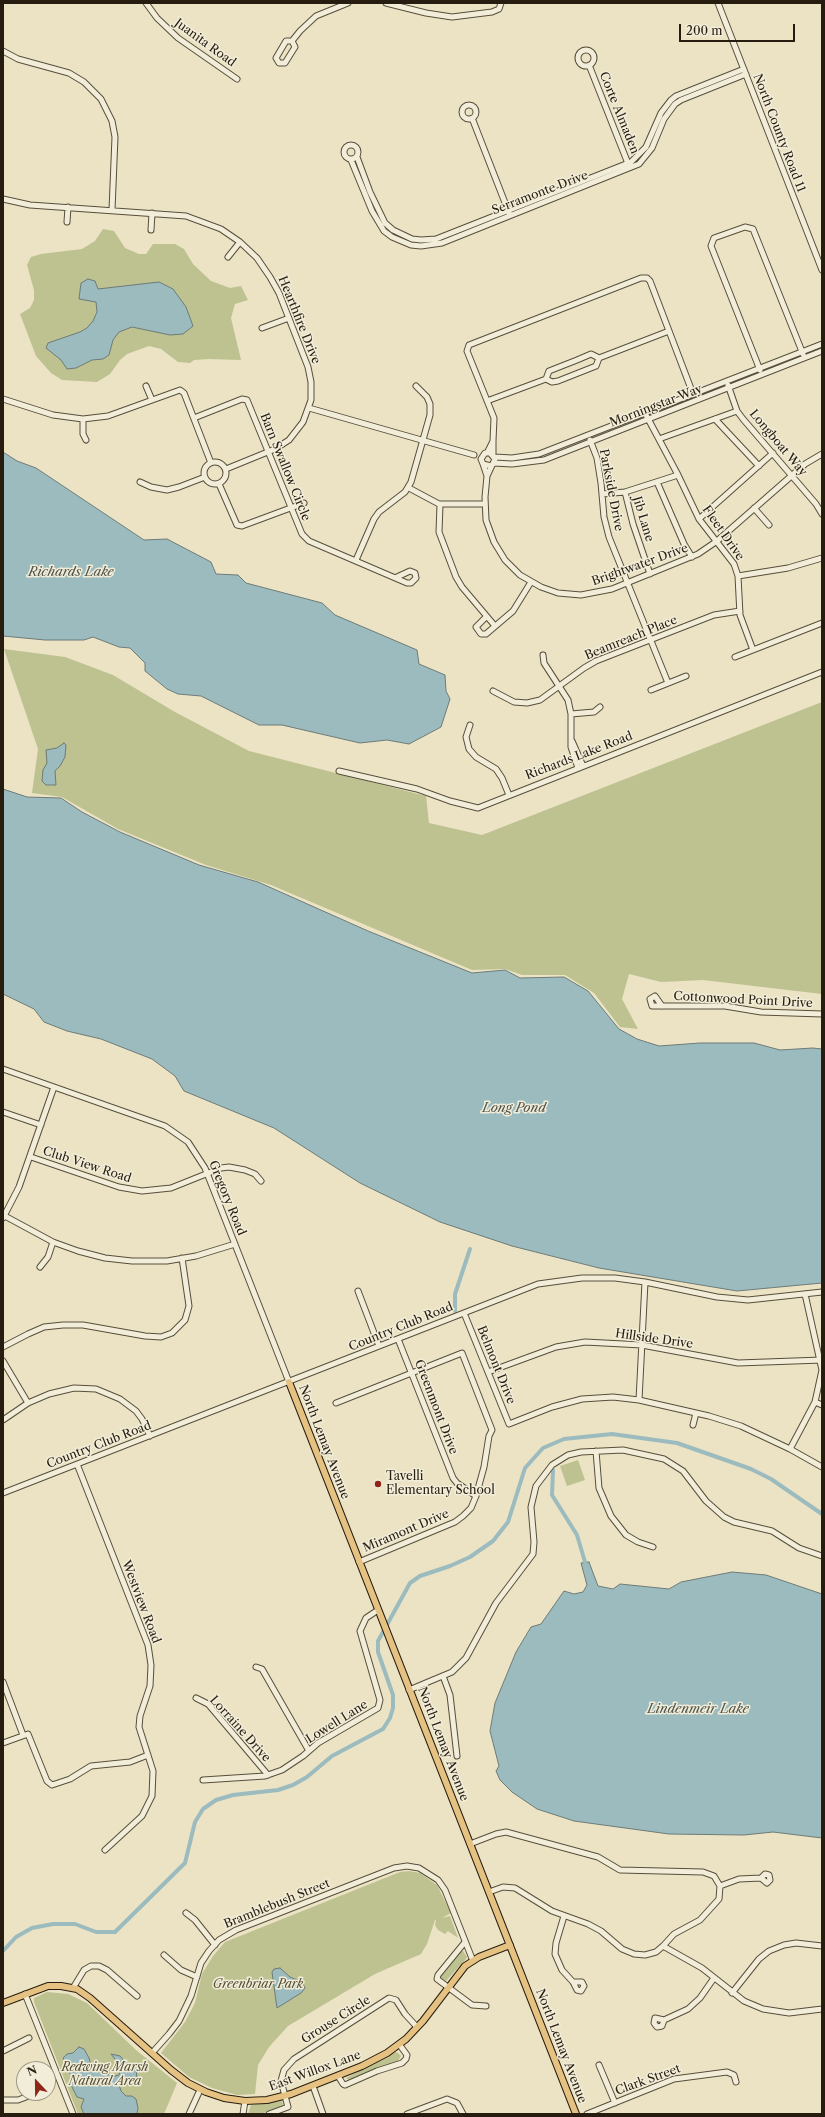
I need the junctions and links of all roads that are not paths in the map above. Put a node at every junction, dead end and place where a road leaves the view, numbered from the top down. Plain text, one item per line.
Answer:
1 (146, 3) edge
2 (386, 3) edge
3 (501, 3) edge
4 (718, 3) edge
5 (344, 4) edge
6 (292, 41) junction
7 (3, 52) edge
8 (589, 65) dead end
9 (745, 71) junction
10 (238, 79) dead end
11 (472, 118) dead end
12 (357, 157) junction
13 (351, 160) junction
14 (629, 166) junction
15 (368, 195) junction
16 (3, 198) edge
17 (68, 207) junction
18 (112, 210) junction
19 (152, 213) junction
20 (510, 213) junction
21 (67, 222) dead end
22 (151, 230) dead end
23 (240, 242) junction
24 (228, 257) dead end
25 (822, 270) edge
26 (289, 318) junction
27 (262, 328) dead end
28 (669, 331) junction
29 (822, 344) edge
30 (822, 351) edge
31 (802, 352) junction
32 (599, 358) junction
33 (804, 358) junction
34 (759, 368) junction
35 (761, 375) junction
36 (546, 379) junction
37 (726, 381) junction
38 (146, 386) dead end
39 (416, 386) dead end
40 (729, 388) junction
41 (694, 394) junction
42 (3, 399) edge
43 (152, 400) junction
44 (487, 401) junction
45 (309, 408) junction
46 (738, 411) junction
47 (645, 413) junction
48 (194, 418) junction
49 (83, 419) junction
50 (715, 419) junction
51 (648, 420) junction
52 (588, 435) junction
53 (659, 439) junction
54 (86, 440) dead end
55 (423, 441) junction
56 (590, 442) junction
57 (268, 452) junction
58 (773, 453) junction
59 (822, 454) edge
60 (474, 455) junction
61 (490, 458) junction
62 (482, 462) junction
63 (211, 463) junction
64 (759, 466) junction
65 (226, 469) junction
66 (678, 475) junction
67 (487, 476) junction
68 (792, 476) junction
69 (205, 477) junction
70 (140, 482) dead end
71 (657, 482) junction
72 (219, 484) junction
73 (409, 488) junction
74 (625, 492) junction
75 (602, 494) junction
76 (822, 499) edge
77 (304, 503) dead end
78 (440, 504) junction
79 (484, 504) junction
80 (816, 504) junction
81 (290, 507) junction
82 (754, 508) junction
83 (822, 514) edge
84 (699, 519) junction
85 (769, 524) dead end
86 (717, 541) junction
87 (692, 557) junction
88 (822, 558) edge
89 (356, 560) junction
90 (650, 574) junction
91 (738, 576) junction
92 (397, 578) dead end
93 (531, 582) junction
94 (628, 582) junction
95 (740, 611) junction
96 (486, 617) junction
97 (822, 623) edge
98 (495, 626) junction
99 (651, 640) junction
100 (753, 650) junction
101 (543, 655) dead end
102 (735, 657) dead end
103 (822, 672) edge
104 (686, 676) dead end
105 (668, 683) junction
106 (560, 686) junction
107 (493, 690) dead end
108 (650, 690) dead end
109 (600, 707) dead end
110 (571, 714) junction
111 (470, 725) dead end
112 (580, 767) junction
113 (339, 771) dead end
114 (508, 795) junction
115 (662, 1006) dead end
116 (822, 1014) edge
117 (3, 1070) edge
118 (54, 1087) junction
119 (3, 1112) edge
120 (41, 1125) junction
121 (30, 1156) junction
122 (207, 1174) junction
123 (261, 1181) dead end
124 (3, 1216) edge
125 (54, 1242) junction
126 (235, 1244) junction
127 (182, 1258) junction
128 (40, 1267) dead end
129 (645, 1282) junction
130 (358, 1291) dead end
131 (822, 1292) edge
132 (805, 1294) junction
133 (464, 1313) junction
134 (398, 1339) junction
135 (642, 1345) junction
136 (380, 1346) junction
137 (3, 1347) edge
138 (821, 1360) edge
139 (3, 1361) edge
140 (488, 1372) junction
141 (412, 1373) junction
142 (289, 1382) junction
143 (639, 1400) junction
144 (815, 1402) junction
145 (28, 1403) junction
146 (336, 1403) dead end
147 (822, 1405) edge
148 (696, 1413) junction
149 (3, 1420) edge
150 (693, 1425) dead end
151 (150, 1436) junction
152 (790, 1449) junction
153 (596, 1451) junction
154 (77, 1464) junction
155 (822, 1467) edge
156 (3, 1493) edge
157 (476, 1496) junction
158 (653, 1547) dead end
159 (822, 1556) edge
160 (359, 1562) junction
161 (378, 1610) junction
162 (256, 1667) dead end
163 (443, 1676) junction
164 (3, 1682) edge
165 (409, 1690) junction
166 (196, 1698) dead end
167 (27, 1736) junction
168 (3, 1743) edge
169 (309, 1751) junction
170 (148, 1756) junction
171 (458, 1756) dead end
172 (268, 1775) junction
173 (203, 1780) dead end
174 (470, 1844) junction
175 (105, 1850) dead end
176 (761, 1878) dead end
177 (720, 1886) junction
178 (489, 1892) junction
179 (186, 1913) dead end
180 (564, 1916) junction
181 (465, 1942) junction
182 (215, 1945) junction
183 (510, 1945) junction
184 (663, 1946) junction
185 (822, 1946) edge
186 (164, 1955) dead end
187 (473, 1961) junction
188 (196, 1976) junction
189 (714, 1978) junction
190 (573, 1982) dead end
191 (74, 1988) junction
192 (448, 1988) junction
193 (732, 1993) junction
194 (25, 1994) junction
195 (137, 1996) dead end
196 (3, 2003) edge
197 (486, 2006) dead end
198 (822, 2009) edge
199 (664, 2020) dead end
200 (418, 2028) junction
201 (29, 2038) dead end
202 (399, 2044) junction
203 (3, 2051) edge
204 (152, 2053) junction
205 (599, 2065) dead end
206 (338, 2076) junction
207 (736, 2082) dead end
208 (313, 2086) junction
209 (200, 2090) junction
210 (286, 2096) junction
211 (3, 2100) edge
212 (16, 2100) edge
213 (244, 2101) junction
214 (615, 2103) junction
215 (73, 2114) edge
216 (189, 2114) edge
217 (243, 2114) edge
218 (269, 2114) edge
219 (324, 2114) edge
220 (407, 2114) edge
221 (463, 2114) edge
222 (576, 2114) edge
223 (587, 2114) edge

1 - 10 street, Juanita Road
2 - 3 street
4 - 9 street, North County Road 11
5 - 6 street
6 - 6 street
7 - 18 street
8 - 14 street, Corte Almaden
9 - 14 street, Serramonte Drive
9 - 25 street, North County Road 11
11 - 20 street
12 - 13 street
12 - 13 street, Serramonte Drive
12 - 15 street, Serramonte Drive
13 - 15 street, Serramonte Drive
14 - 20 street, Serramonte Drive
15 - 20 street, Serramonte Drive
16 - 17 street, Hearthfire Drive
17 - 18 street, Hearthfire Drive
17 - 21 street
18 - 19 street, Hearthfire Drive
19 - 22 street
19 - 23 street, Hearthfire Drive
23 - 24 street
23 - 26 street, Hearthfire Drive
26 - 27 street
26 - 45 street, Hearthfire Drive
28 - 32 street
28 - 41 street
28 - 44 street
29 - 31 street, Morningstar Way
30 - 33 street, Morningstar Way
31 - 33 street
31 - 34 street, Morningstar Way
31 - 34 street
32 - 36 street
32 - 36 street
33 - 35 street, Morningstar Way
34 - 35 street
34 - 37 street, Morningstar Way
35 - 40 street, Morningstar Way
36 - 44 street
37 - 40 street, Longboat Way
37 - 41 street, Morningstar Way
38 - 43 street
39 - 55 street
40 - 46 street, Longboat Way
40 - 51 street, Morningstar Way
41 - 47 street, Morningstar Way
42 - 49 street
43 - 48 street
43 - 49 street
44 - 61 street
45 - 55 street, Morningstar Way
45 - 57 street, Hearthfire Drive
46 - 50 street
46 - 58 street, Longboat Way
47 - 51 street, Fleet Drive
47 - 52 street, Morningstar Way
48 - 57 street, Barn Swallow Circle
48 - 63 street
49 - 54 street
50 - 53 street
50 - 64 street
51 - 53 street, Fleet Drive
51 - 56 street, Morningstar Way
52 - 56 street, Parkside Drive
52 - 61 street, Morningstar Way
53 - 66 street, Fleet Drive
55 - 60 street, Morningstar Way
55 - 73 street
56 - 61 street, Morningstar Way
56 - 75 street, Parkside Drive
57 - 65 street, Hearthfire Drive
57 - 81 street, Barn Swallow Circle
58 - 64 street
58 - 68 street, Longboat Way
59 - 68 street, Brightwater Drive
60 - 61 street, Morningstar Way
60 - 62 street, Morningstar Way
61 - 62 street
61 - 62 street, Morningstar Way
61 - 67 street
62 - 67 street
63 - 65 street
63 - 69 street
64 - 84 street
65 - 72 street
66 - 71 street
66 - 84 street, Fleet Drive
67 - 79 street, Brightwater Drive
68 - 80 street, Longboat Way
68 - 82 street, Brightwater Drive
69 - 70 street
69 - 72 street
71 - 74 street
71 - 87 street
72 - 81 street
73 - 78 street
73 - 89 street
74 - 75 street
74 - 90 street, Jib Lane
75 - 94 street, Parkside Drive
76 - 80 street
77 - 81 street
78 - 79 street
78 - 96 street
79 - 93 street, Brightwater Drive
80 - 83 street, Longboat Way
81 - 89 street, Barn Swallow Circle
82 - 85 street
82 - 86 street, Brightwater Drive
84 - 86 street, Fleet Drive
86 - 87 street, Brightwater Drive
86 - 91 street, Fleet Drive
87 - 90 street, Brightwater Drive
88 - 91 street
89 - 92 street, Barn Swallow Circle
90 - 94 street, Brightwater Drive
91 - 95 street, Fleet Drive
93 - 94 street, Brightwater Drive
93 - 98 street
94 - 99 street, Parkside Drive
95 - 99 street, Beamreach Place
95 - 100 street, Fleet Drive
96 - 98 street
96 - 98 street
97 - 100 street
99 - 105 street, Parkside Drive
99 - 106 street, Beamreach Place
100 - 102 street
101 - 106 street
103 - 112 street, Richards Lake Road
104 - 105 street
105 - 108 street
106 - 107 street, Beamreach Place
106 - 110 street
109 - 110 street
110 - 112 street
111 - 114 street
112 - 114 street, Richards Lake Road
113 - 114 street, Richards Lake Road
115 - 116 street, Cottonwood Point Drive
117 - 118 street, Gregory Road
118 - 120 street
118 - 122 street, Gregory Road
119 - 120 street
120 - 121 street
121 - 122 street, Club View Road
121 - 124 street
122 - 123 street, Club View Road
122 - 126 street, Gregory Road
124 - 125 street
125 - 127 street
125 - 128 street
126 - 127 street
126 - 142 street, Gregory Road
127 - 137 street
129 - 132 street, Country Club Road
129 - 133 street, Country Club Road
129 - 135 street
130 - 136 street
131 - 132 street, Country Club Road
132 - 138 street
133 - 134 street, Country Club Road
133 - 140 street, Belmont Drive
134 - 136 street, Country Club Road
134 - 141 street, Greenmont Drive
135 - 138 street, Hillside Drive
135 - 140 street, Hillside Drive
135 - 143 street
136 - 142 street, Country Club Road
138 - 144 street
139 - 145 street
140 - 143 street, Belmont Drive
141 - 146 street
141 - 157 street, Greenmont Drive
141 - 157 street, Miramont Drive
142 - 151 street, Country Club Road
142 - 160 main road, North Lemay Avenue
143 - 148 street
144 - 147 street
144 - 152 street
145 - 149 street
145 - 151 street
148 - 150 street
148 - 152 street
151 - 154 street, Country Club Road
152 - 155 street
153 - 158 street
153 - 159 street
153 - 163 street
154 - 156 street, Country Club Road
154 - 170 street, Westview Road
157 - 160 street, Miramont Drive
160 - 161 main road, North Lemay Avenue
161 - 165 main road, North Lemay Avenue
161 - 169 street, Lowell Lane
162 - 169 street
163 - 165 street
163 - 171 street
164 - 167 street
165 - 174 main road, North Lemay Avenue
166 - 172 street, Lorraine Drive
167 - 168 street
167 - 170 street
169 - 172 street, Lowell Lane
170 - 175 street, Westview Road
172 - 173 street, Lowell Lane
174 - 177 street
174 - 178 main road, North Lemay Avenue
176 - 177 street
177 - 184 street
178 - 180 street
178 - 183 main road, North Lemay Avenue
179 - 182 street
180 - 184 street
180 - 190 street
181 - 182 street, Bramblebush Street
181 - 187 street
181 - 192 street
182 - 188 street, Bramblebush Street
183 - 187 main road, East Willox Lane
183 - 222 main road, North Lemay Avenue
184 - 189 street
185 - 193 street
186 - 188 street
187 - 192 main road, East Willox Lane
188 - 204 street, Bramblebush Street
189 - 193 street
189 - 199 street
191 - 194 main road, East Willox Lane
191 - 195 street
191 - 204 main road, East Willox Lane
192 - 197 street
192 - 200 main road, East Willox Lane
193 - 198 street
194 - 196 main road, East Willox Lane
194 - 215 street
200 - 202 main road, East Willox Lane
200 - 210 street, Grouse Circle
201 - 203 street
202 - 206 main road, East Willox Lane
202 - 206 street
204 - 209 main road, East Willox Lane
205 - 214 street
206 - 208 main road, East Willox Lane
207 - 214 street, Clark Street
208 - 210 main road, East Willox Lane
208 - 219 street
209 - 213 main road, East Willox Lane
209 - 216 street
210 - 213 main road, East Willox Lane
210 - 218 street
211 - 212 street
213 - 217 street
214 - 223 street, Clark Street
220 - 221 street

